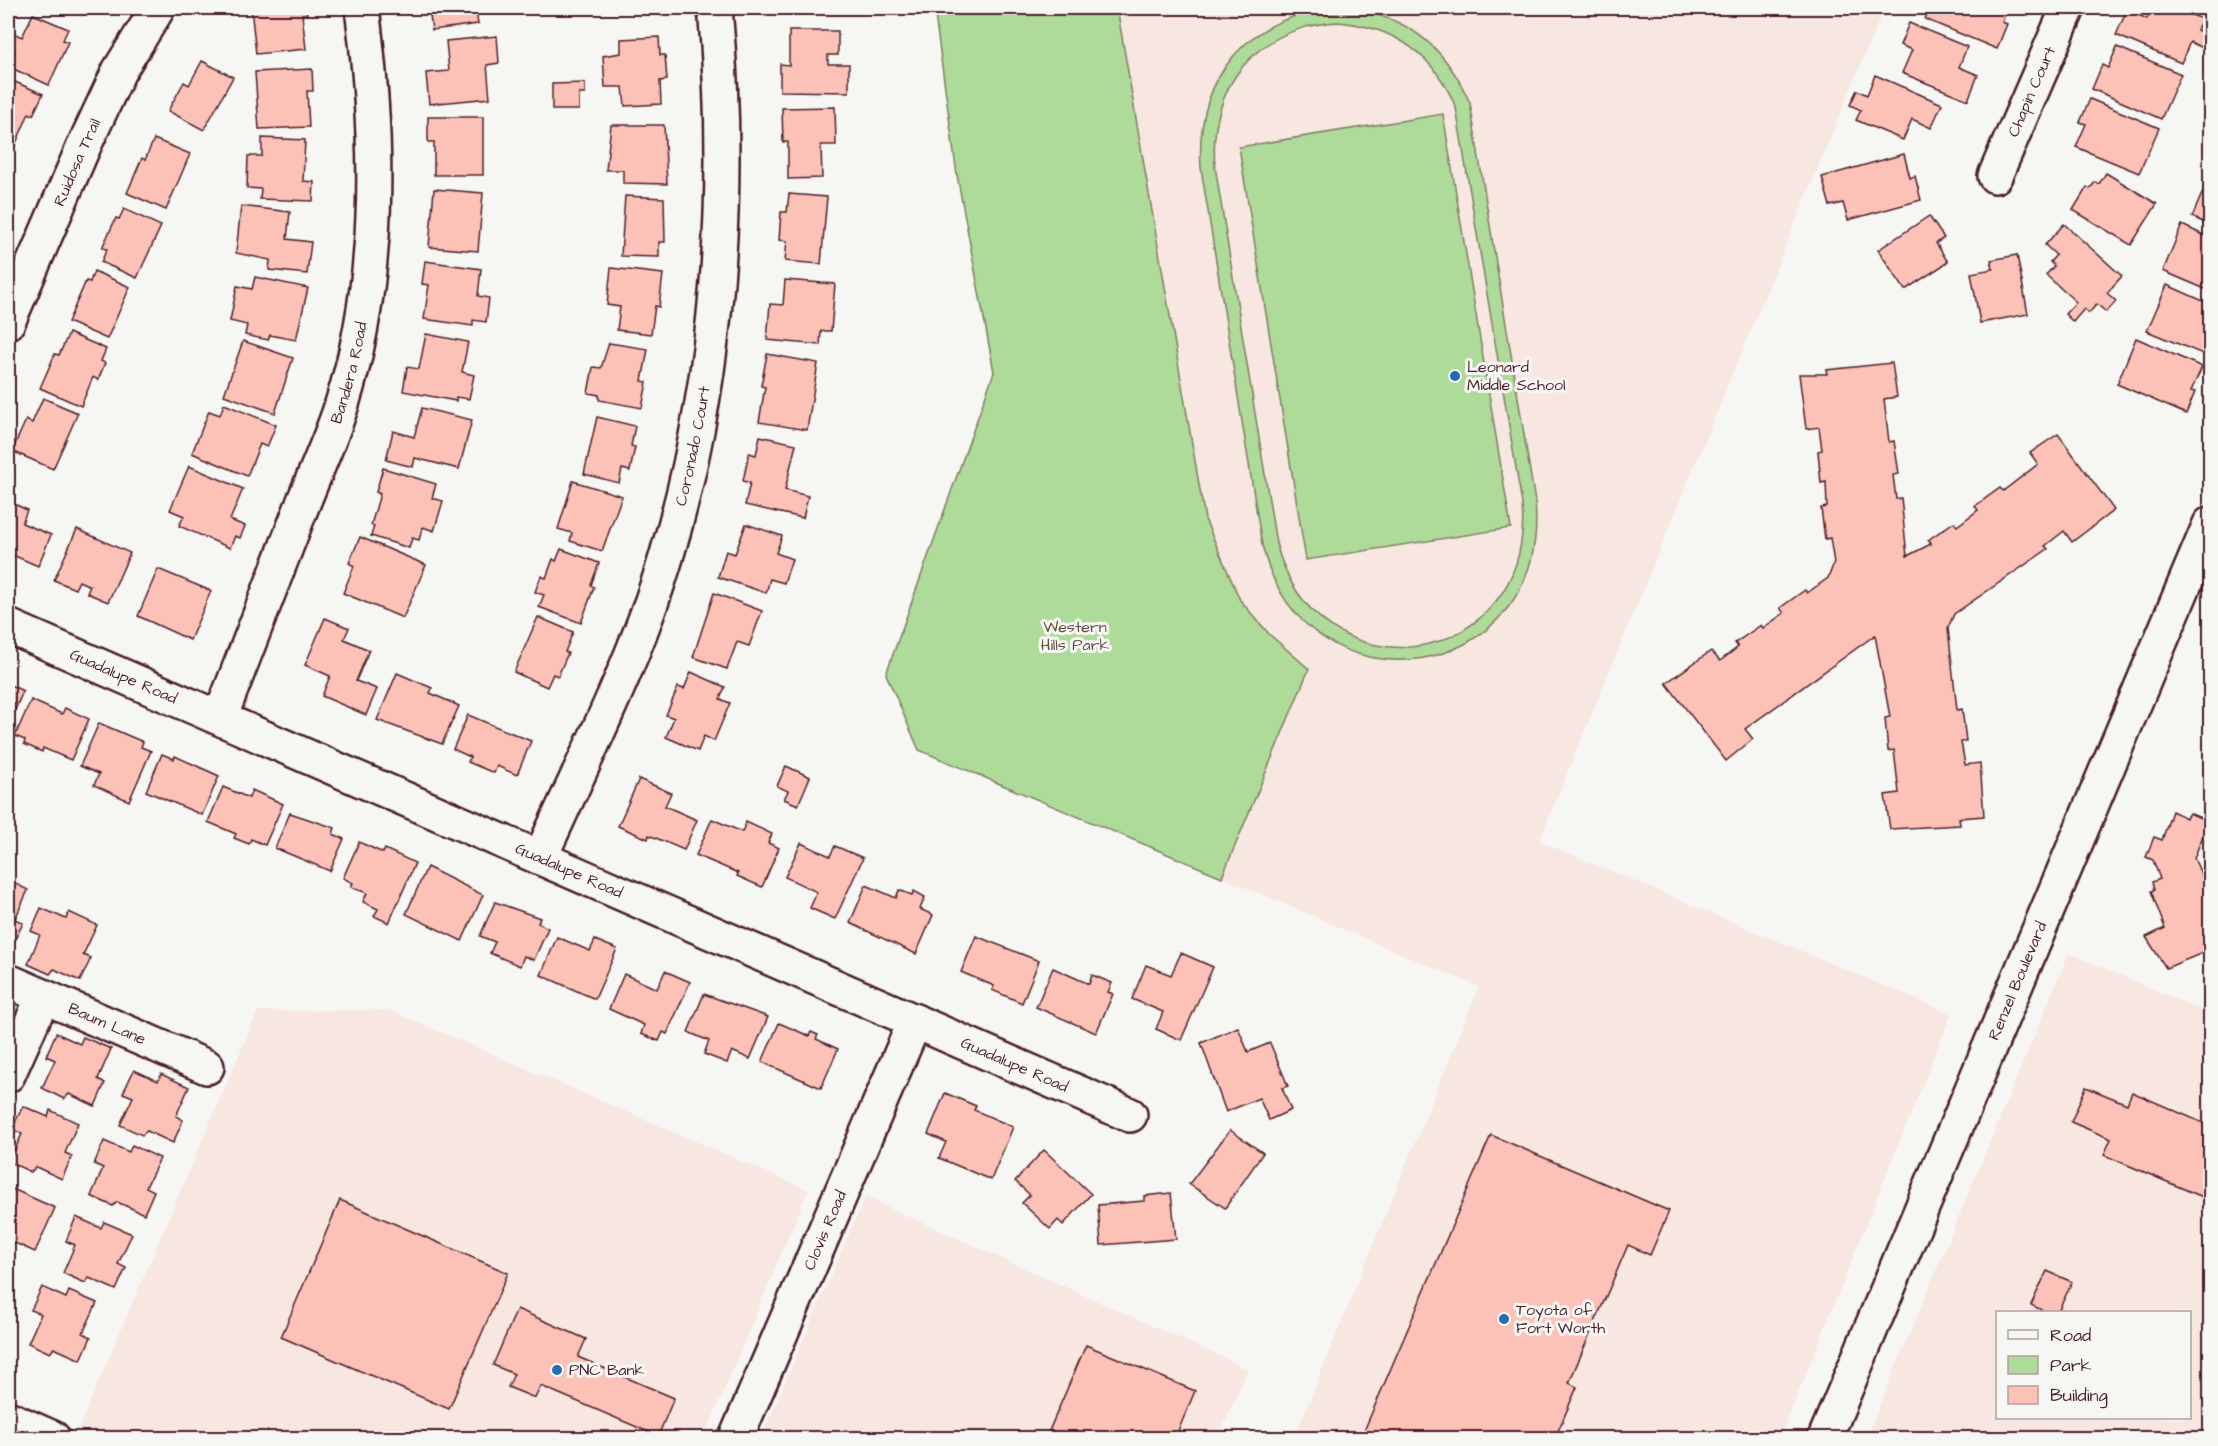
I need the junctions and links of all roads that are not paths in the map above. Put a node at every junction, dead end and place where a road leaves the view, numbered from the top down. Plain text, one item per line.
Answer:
1 (158, 8) edge
2 (362, 8) edge
3 (715, 8) edge
4 (2068, 8) edge
5 (1995, 176) dead end
6 (8, 322) edge
7 (2211, 524) edge
8 (8, 626) edge
9 (220, 718) junction
10 (540, 858) junction
11 (8, 981) edge
12 (43, 997) junction
13 (915, 1021) junction
14 (207, 1066) dead end
15 (8, 1075) edge
16 (1130, 1115) dead end
17 (8, 1418) edge
18 (53, 1438) edge
19 (736, 1438) edge
20 (1825, 1438) edge

1 - 6 street, Ruidosa Trail
2 - 9 street, Bandera Road
3 - 10 street, Coronado Court
4 - 5 street, Chapin Court
7 - 20 street, Renzel Boulevard
8 - 9 street, Guadalupe Road
9 - 10 street, Guadalupe Road
10 - 13 street, Guadalupe Road
11 - 12 street, Baum Lane
12 - 14 street, Baum Lane
12 - 15 street
13 - 16 street, Guadalupe Road
13 - 19 street, Clovis Road
17 - 18 street

